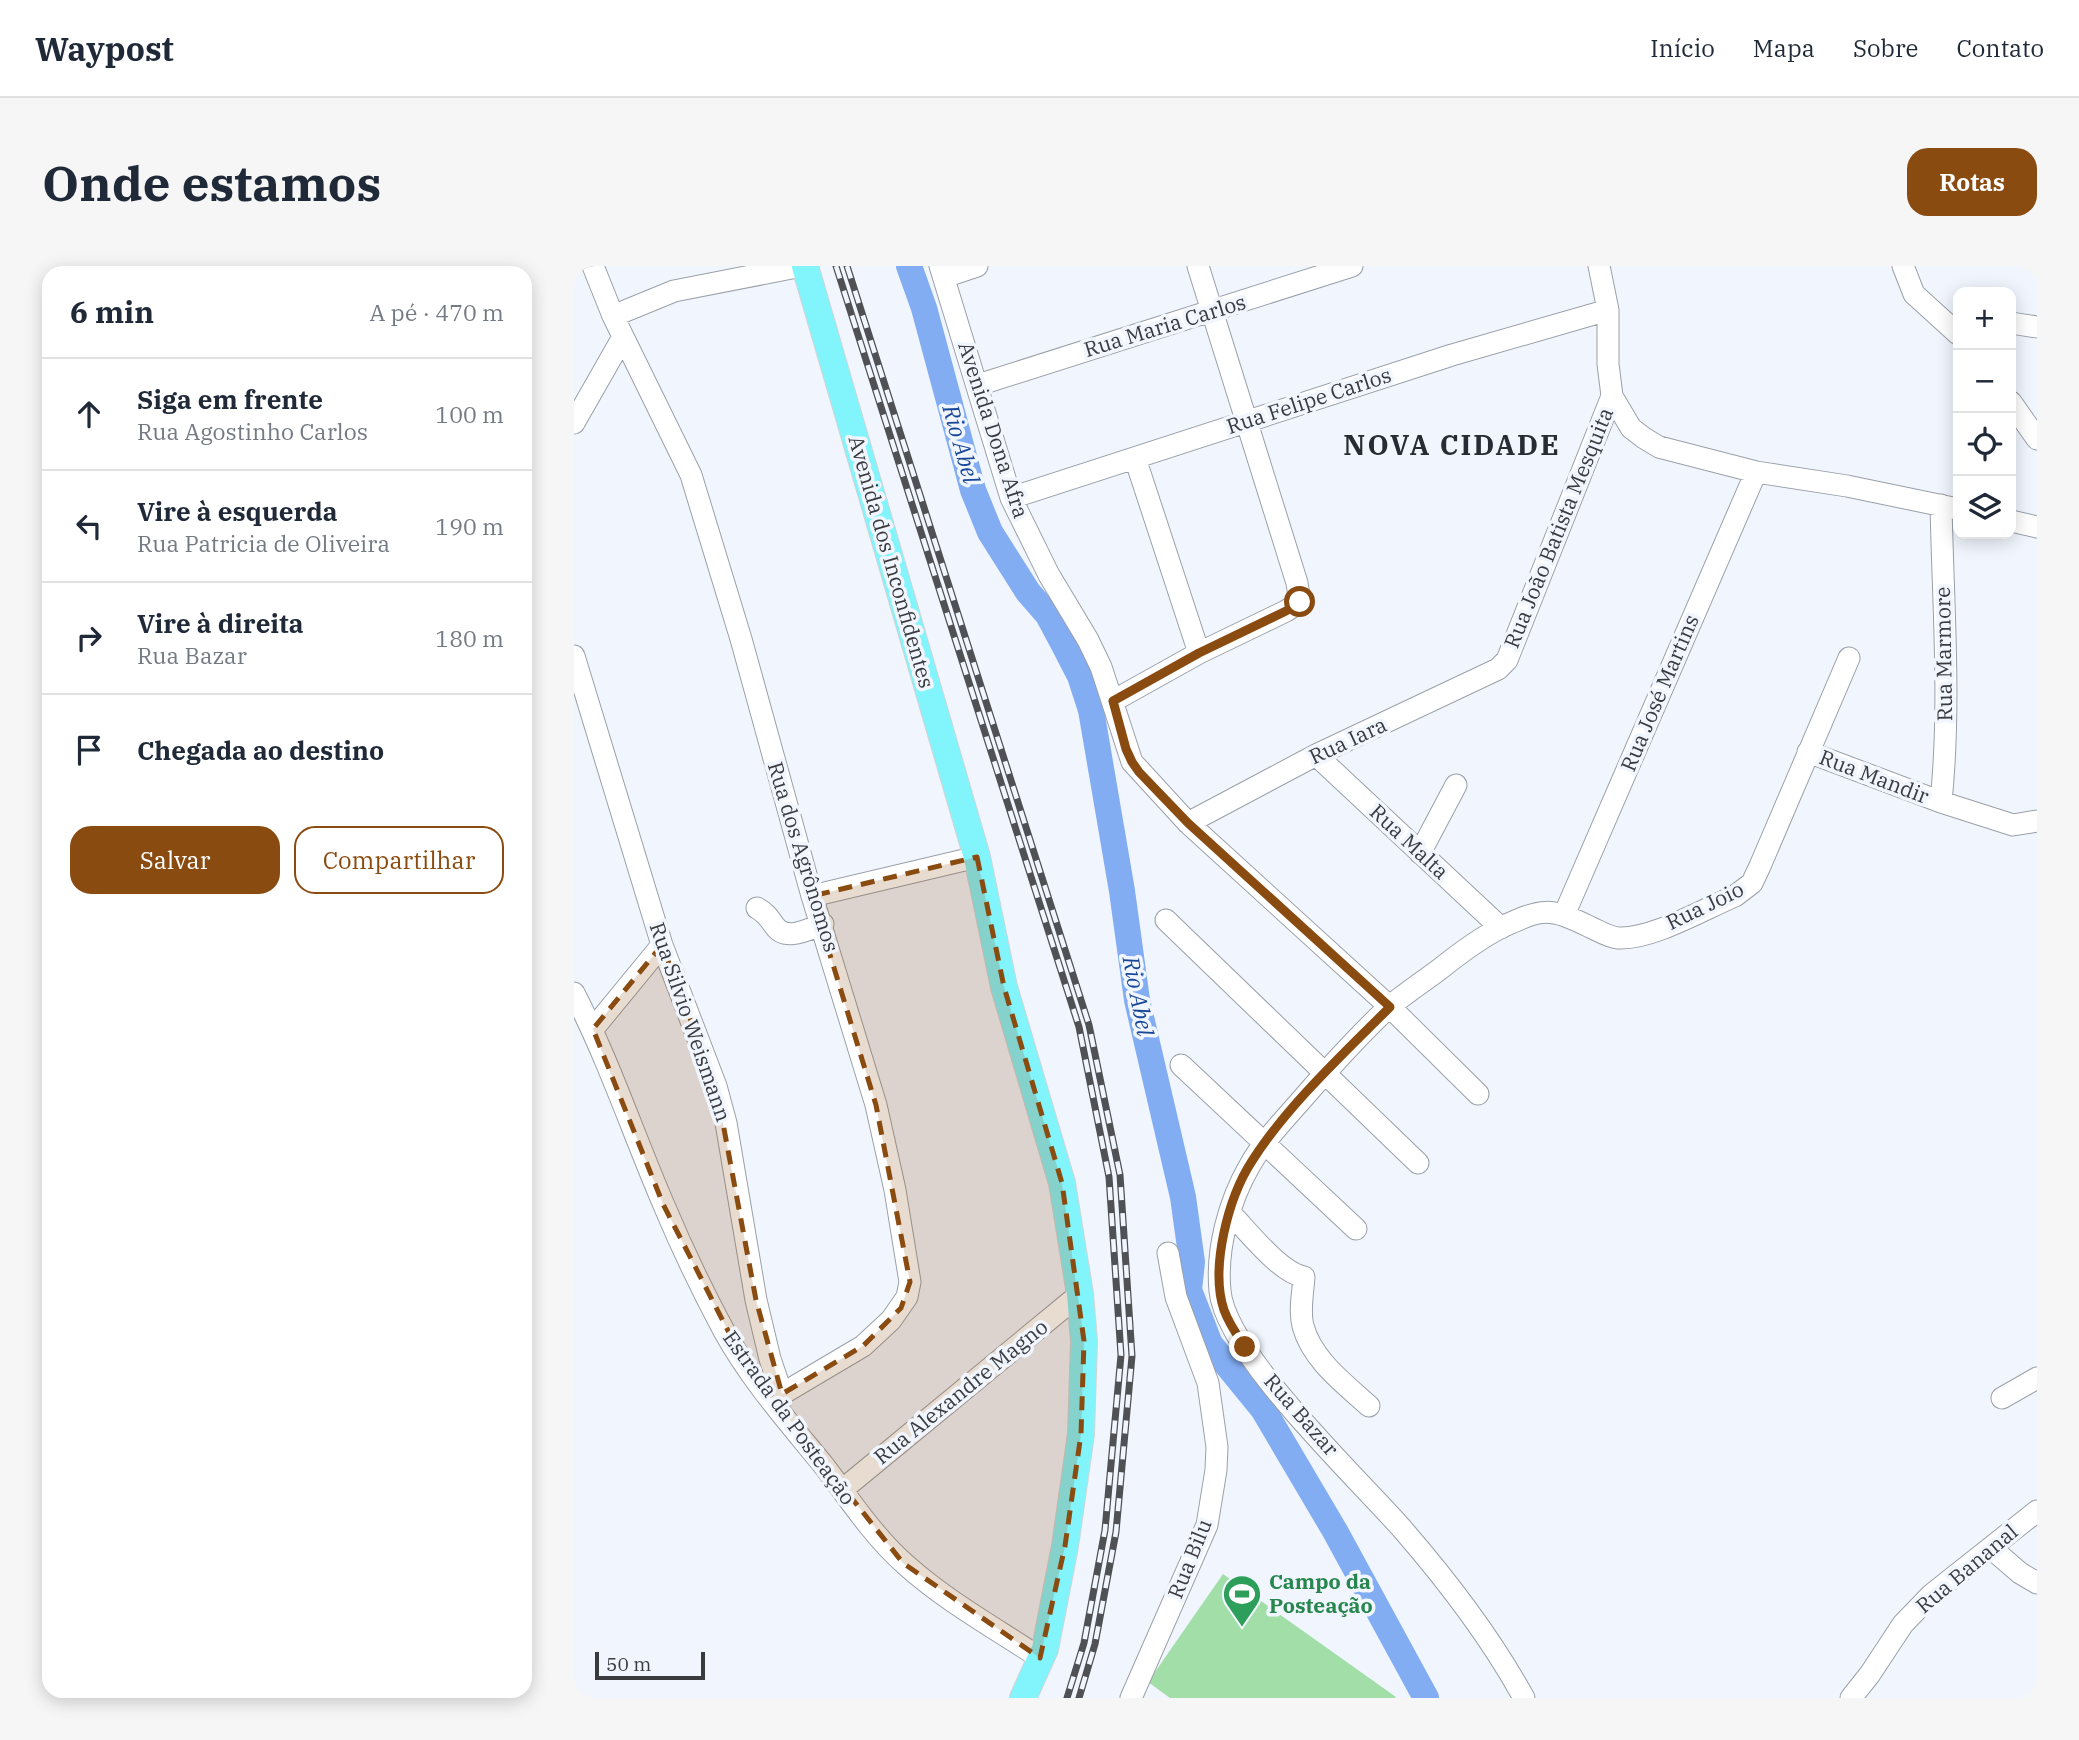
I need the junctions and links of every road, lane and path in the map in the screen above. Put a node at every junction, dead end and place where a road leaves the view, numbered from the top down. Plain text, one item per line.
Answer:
1 (593, 266) edge
2 (804, 266) edge
3 (977, 266) edge
4 (1198, 266) edge
5 (1352, 266) edge
6 (1600, 266) edge
7 (1903, 266) edge
8 (942, 271) edge
9 (1608, 310) junction
10 (1213, 312) junction
11 (1934, 312) junction
12 (1953, 315) edge
13 (613, 316) junction
14 (2016, 324) edge
15 (2037, 327) edge
16 (1953, 329) edge
17 (623, 337) junction
18 (978, 385) junction
19 (1612, 396) junction
20 (2016, 409) edge
21 (1246, 422) junction
22 (574, 423) edge
23 (2037, 439) edge
24 (1135, 458) junction
25 (1756, 472) junction
26 (1011, 498) junction
27 (1949, 507) edge
28 (2016, 523) edge
29 (2037, 527) edge
30 (1199, 653) junction
31 (574, 656) edge
32 (1849, 658) dead end
33 (1507, 660) joint
34 (1113, 701) junction
35 (1808, 752) junction
36 (1317, 755) junction
37 (1456, 785) dead end
38 (1941, 802) junction
39 (2037, 821) edge
40 (1188, 823) junction
41 (1420, 853) junction
42 (977, 857) junction
43 (812, 896) junction
44 (757, 908) dead end
45 (1564, 915) junction
46 (1166, 920) dead end
47 (822, 924) junction
48 (1501, 928) junction
49 (662, 945) junction
50 (574, 993) edge
51 (1390, 1007) junction
52 (593, 1029) junction
53 (1181, 1065) dead end
54 (1325, 1073) junction
55 (1479, 1094) dead end
56 (1264, 1143) junction
57 (1418, 1163) dead end
58 (1230, 1213) junction
59 (1356, 1229) dead end
60 (1168, 1252) dead end
61 (1080, 1294) junction
62 (2037, 1378) edge
63 (2002, 1398) dead end
64 (780, 1401) junction
65 (1369, 1406) dead end
66 (842, 1490) junction
67 (2037, 1511) edge
68 (1991, 1548) junction
69 (2037, 1583) edge
70 (1040, 1658) junction
71 (1134, 1697) edge
72 (1023, 1698) edge
73 (1524, 1698) edge
74 (1851, 1698) edge

1 - 13 street, Rua dos Agrônomos
2 - 13 street
2 - 42 main road, Avenida dos Inconfidentes
3 - 8 street
4 - 10 street
5 - 10 street, Rua Maria Carlos
6 - 9 street
7 - 11 street
8 - 18 street, Avenida Dona Afra
9 - 19 street
9 - 21 street, Rua Felipe Carlos
10 - 18 street, Rua Maria Carlos
10 - 21 street
11 - 12 street
11 - 16 street
13 - 17 street, Rua dos Agrônomos
14 - 15 street
17 - 22 street
17 - 43 street, Rua dos Agrônomos
18 - 26 street, Avenida Dona Afra
19 - 25 street
19 - 33 street, Rua João Batista Mesquita
20 - 23 street
21 - 24 street, Rua Felipe Carlos
21 - 30 street
24 - 26 street, Rua Felipe Carlos
24 - 30 street
25 - 27 street
25 - 45 street, Rua José Martins
26 - 34 street, Avenida Dona Afra
27 - 38 street, Rua Marmore
28 - 29 street
30 - 34 street
31 - 49 street, Rua Silvio Weismann
32 - 35 street, Rua Mandir
33 - 36 street, Rua Iara
34 - 40 street, Avenida Dona Afra
35 - 38 street, Rua Mandir
35 - 45 street, Rua Joio
36 - 40 street, Rua Iara
36 - 41 street, Rua Malta
37 - 41 street
38 - 39 street, Rua Mandir
40 - 51 street, Avenida Dona Afra
41 - 48 street, Rua Malta
42 - 43 street
42 - 61 main road, Avenida dos Inconfidentes
43 - 47 street, Rua dos Agrônomos
44 - 47 street
45 - 48 street, Rua Bazar
46 - 54 street
47 - 64 street, Rua dos Agrônomos
48 - 51 street, Rua Bazar
49 - 52 street
49 - 64 street, Rua Silvio Weismann
50 - 52 street, Estrada da Posteação
51 - 54 street, Rua Bazar
51 - 55 street, Avenida Dona Afra
52 - 64 street, Estrada da Posteação
53 - 56 street
54 - 56 street, Rua Bazar
54 - 57 street
56 - 58 street, Rua Bazar
56 - 59 street
58 - 65 street
58 - 73 street, Rua Bazar
60 - 71 street, Rua Bilu
61 - 66 street, Rua Alexandre Magno
61 - 70 main road, Avenida dos Inconfidentes
62 - 63 street
64 - 66 street, Estrada da Posteação
66 - 70 street, Estrada da Posteação
67 - 68 street, Rua Bananal
68 - 69 street
68 - 74 street, Rua Bananal
70 - 72 main road

